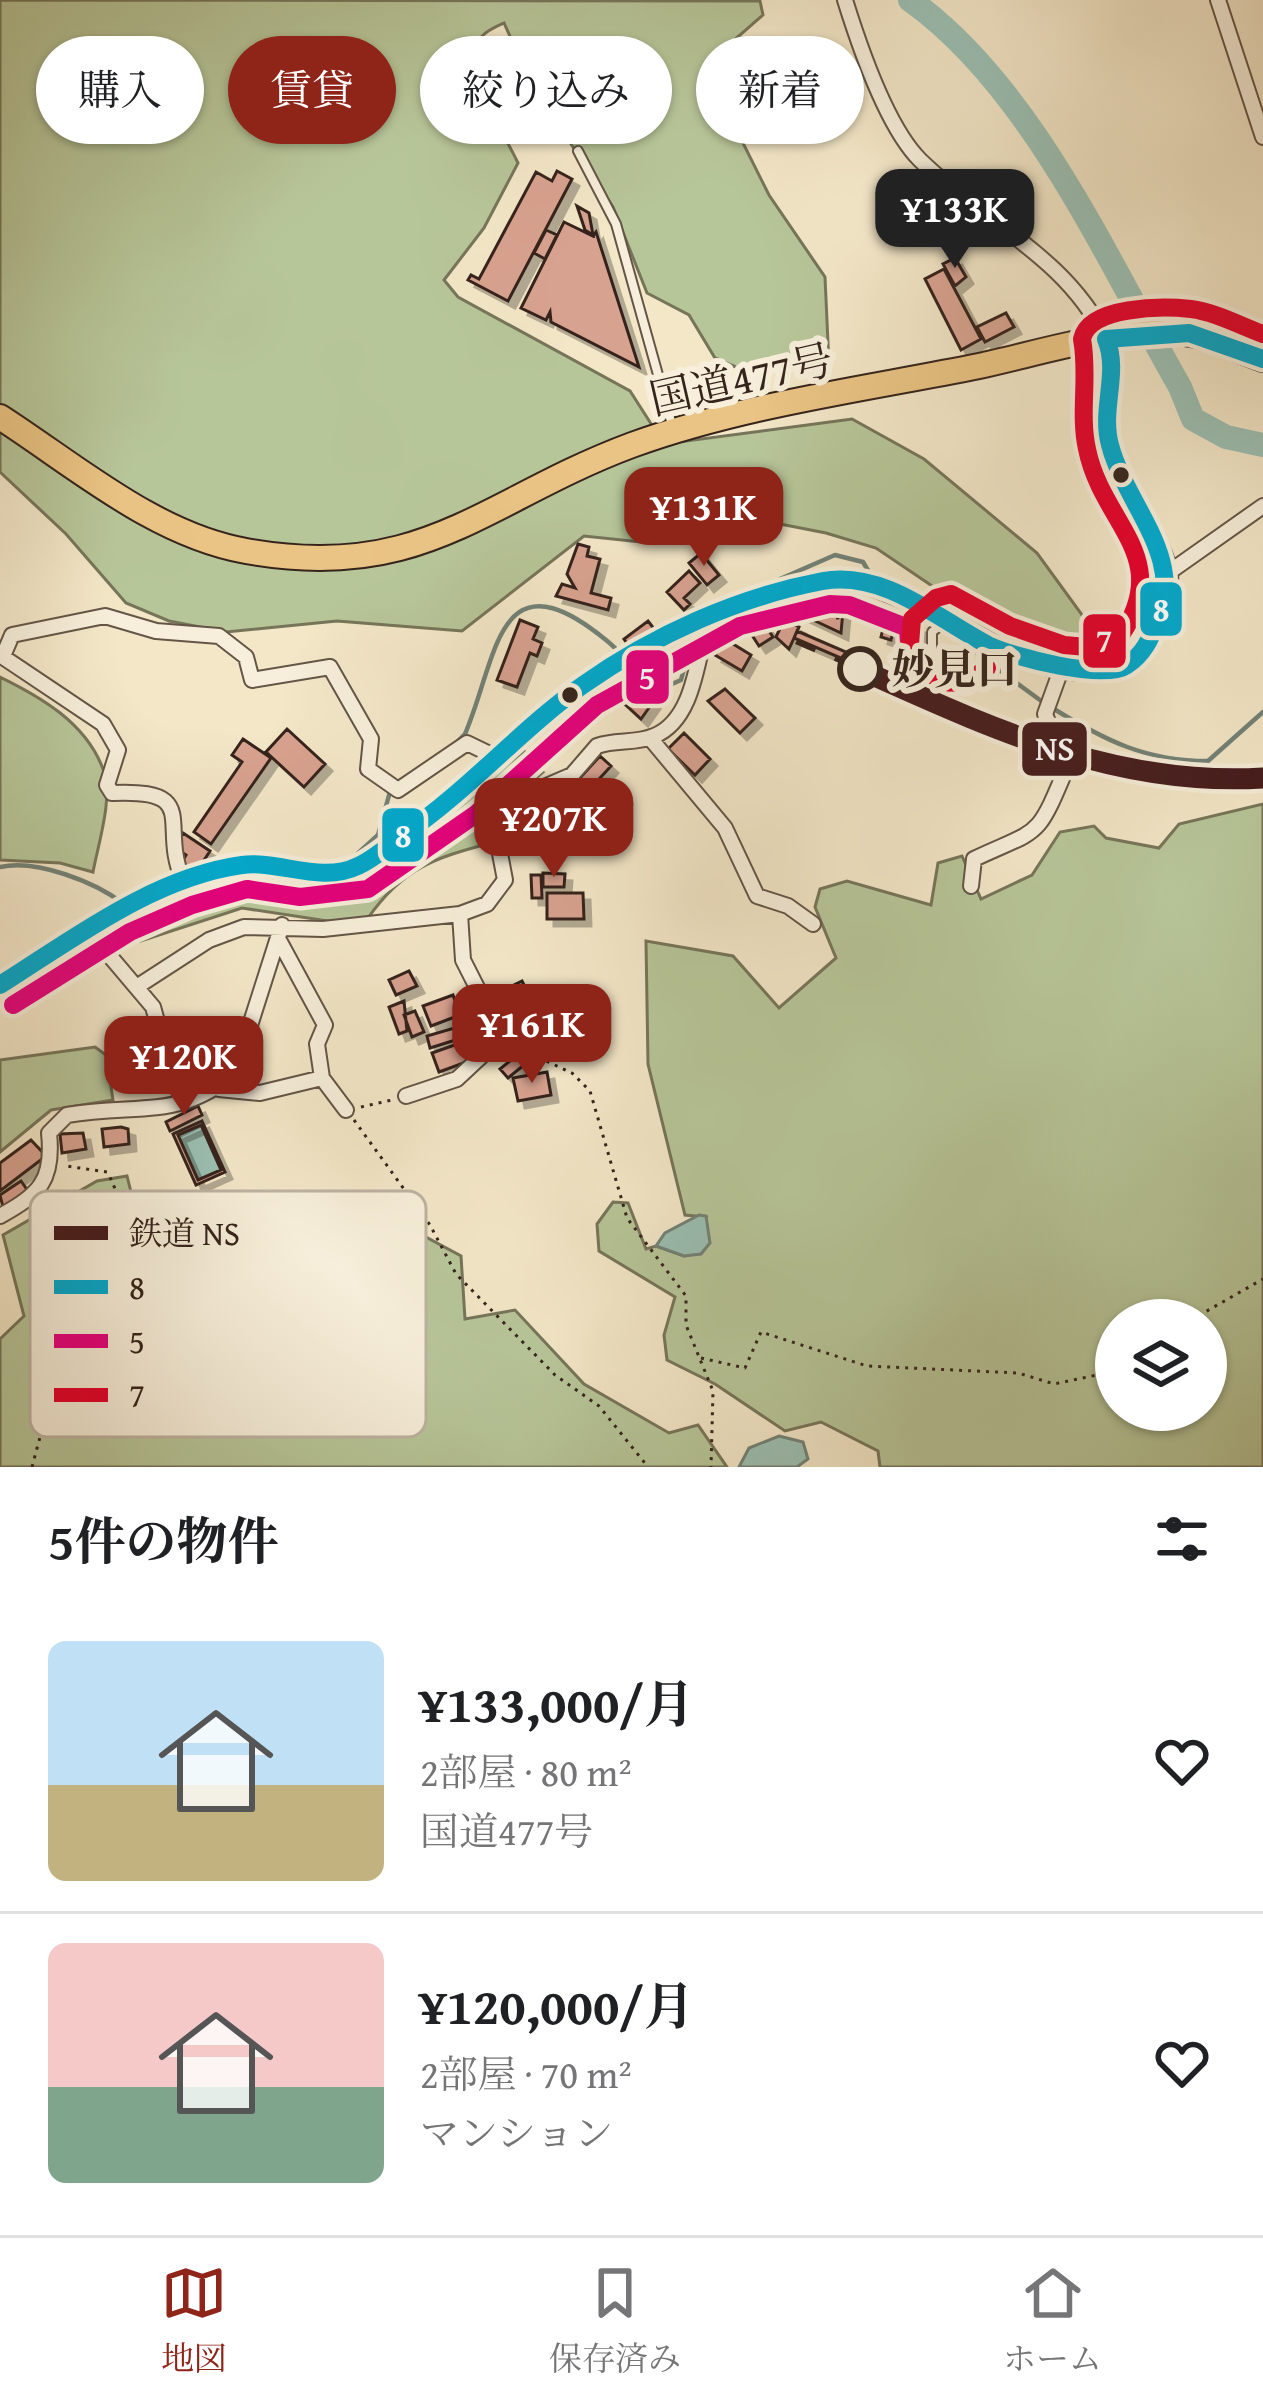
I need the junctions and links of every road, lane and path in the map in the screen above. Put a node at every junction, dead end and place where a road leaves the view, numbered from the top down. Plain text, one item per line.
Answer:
1 (845, 0) edge
2 (1218, 0) edge
3 (1263, 137) edge
4 (578, 152) dead end
5 (1106, 339) junction
6 (1263, 359) edge
7 (0, 417) edge
8 (674, 432) junction
9 (1263, 506) edge
10 (1168, 573) junction
11 (754, 598) junction
12 (709, 617) junction
13 (949, 619) junction
14 (781, 627) dead end
15 (982, 641) junction
16 (2, 656) edge
17 (1062, 667) junction
18 (650, 739) junction
19 (500, 759) junction
20 (184, 882) junction
21 (971, 886) dead end
22 (460, 914) junction
23 (813, 923) dead end
24 (282, 925) junction
25 (88, 929) junction
26 (280, 942) junction
27 (0, 985) edge
28 (138, 986) junction
29 (502, 1037) junction
30 (322, 1078) junction
31 (219, 1089) junction
32 (406, 1096) joint
33 (192, 1097) junction
34 (346, 1110) junction
35 (52, 1164) junction
36 (34, 1191) edge
37 (118, 1191) edge
38 (405, 1191) edge
39 (30, 1197) edge
40 (0, 1216) edge
41 (426, 1220) edge
42 (1263, 1279) edge
43 (1227, 1300) edge
44 (700, 1358) junction
45 (1095, 1375) edge
46 (42, 1437) edge
47 (32, 1467) edge
48 (648, 1467) edge
49 (711, 1467) edge

1 - 5 street
2 - 3 street
4 - 8 lane
5 - 6 highway, 国道477号
5 - 8 highway, 国道477号
5 - 10 street
7 - 8 highway, 国道477号
9 - 10 street
10 - 17 street
11 - 12 street
11 - 13 street
11 - 14 path
12 - 18 street
12 - 19 street
13 - 15 street
13 - 15 lane
15 - 17 street
16 - 19 street
16 - 20 street
17 - 21 street
18 - 22 street
18 - 23 street
19 - 20 street
20 - 25 street
22 - 24 street
22 - 29 street
24 - 26 street
24 - 28 street
25 - 27 street
25 - 28 street
26 - 30 street
26 - 31 street
28 - 33 street
29 - 32 street
29 - 44 path
30 - 31 street
30 - 34 street
31 - 33 street
32 - 34 path
33 - 35 street
34 - 38 path
35 - 36 street
35 - 37 path
39 - 40 street
41 - 48 path
42 - 43 path
44 - 45 path
44 - 49 path
46 - 47 path

